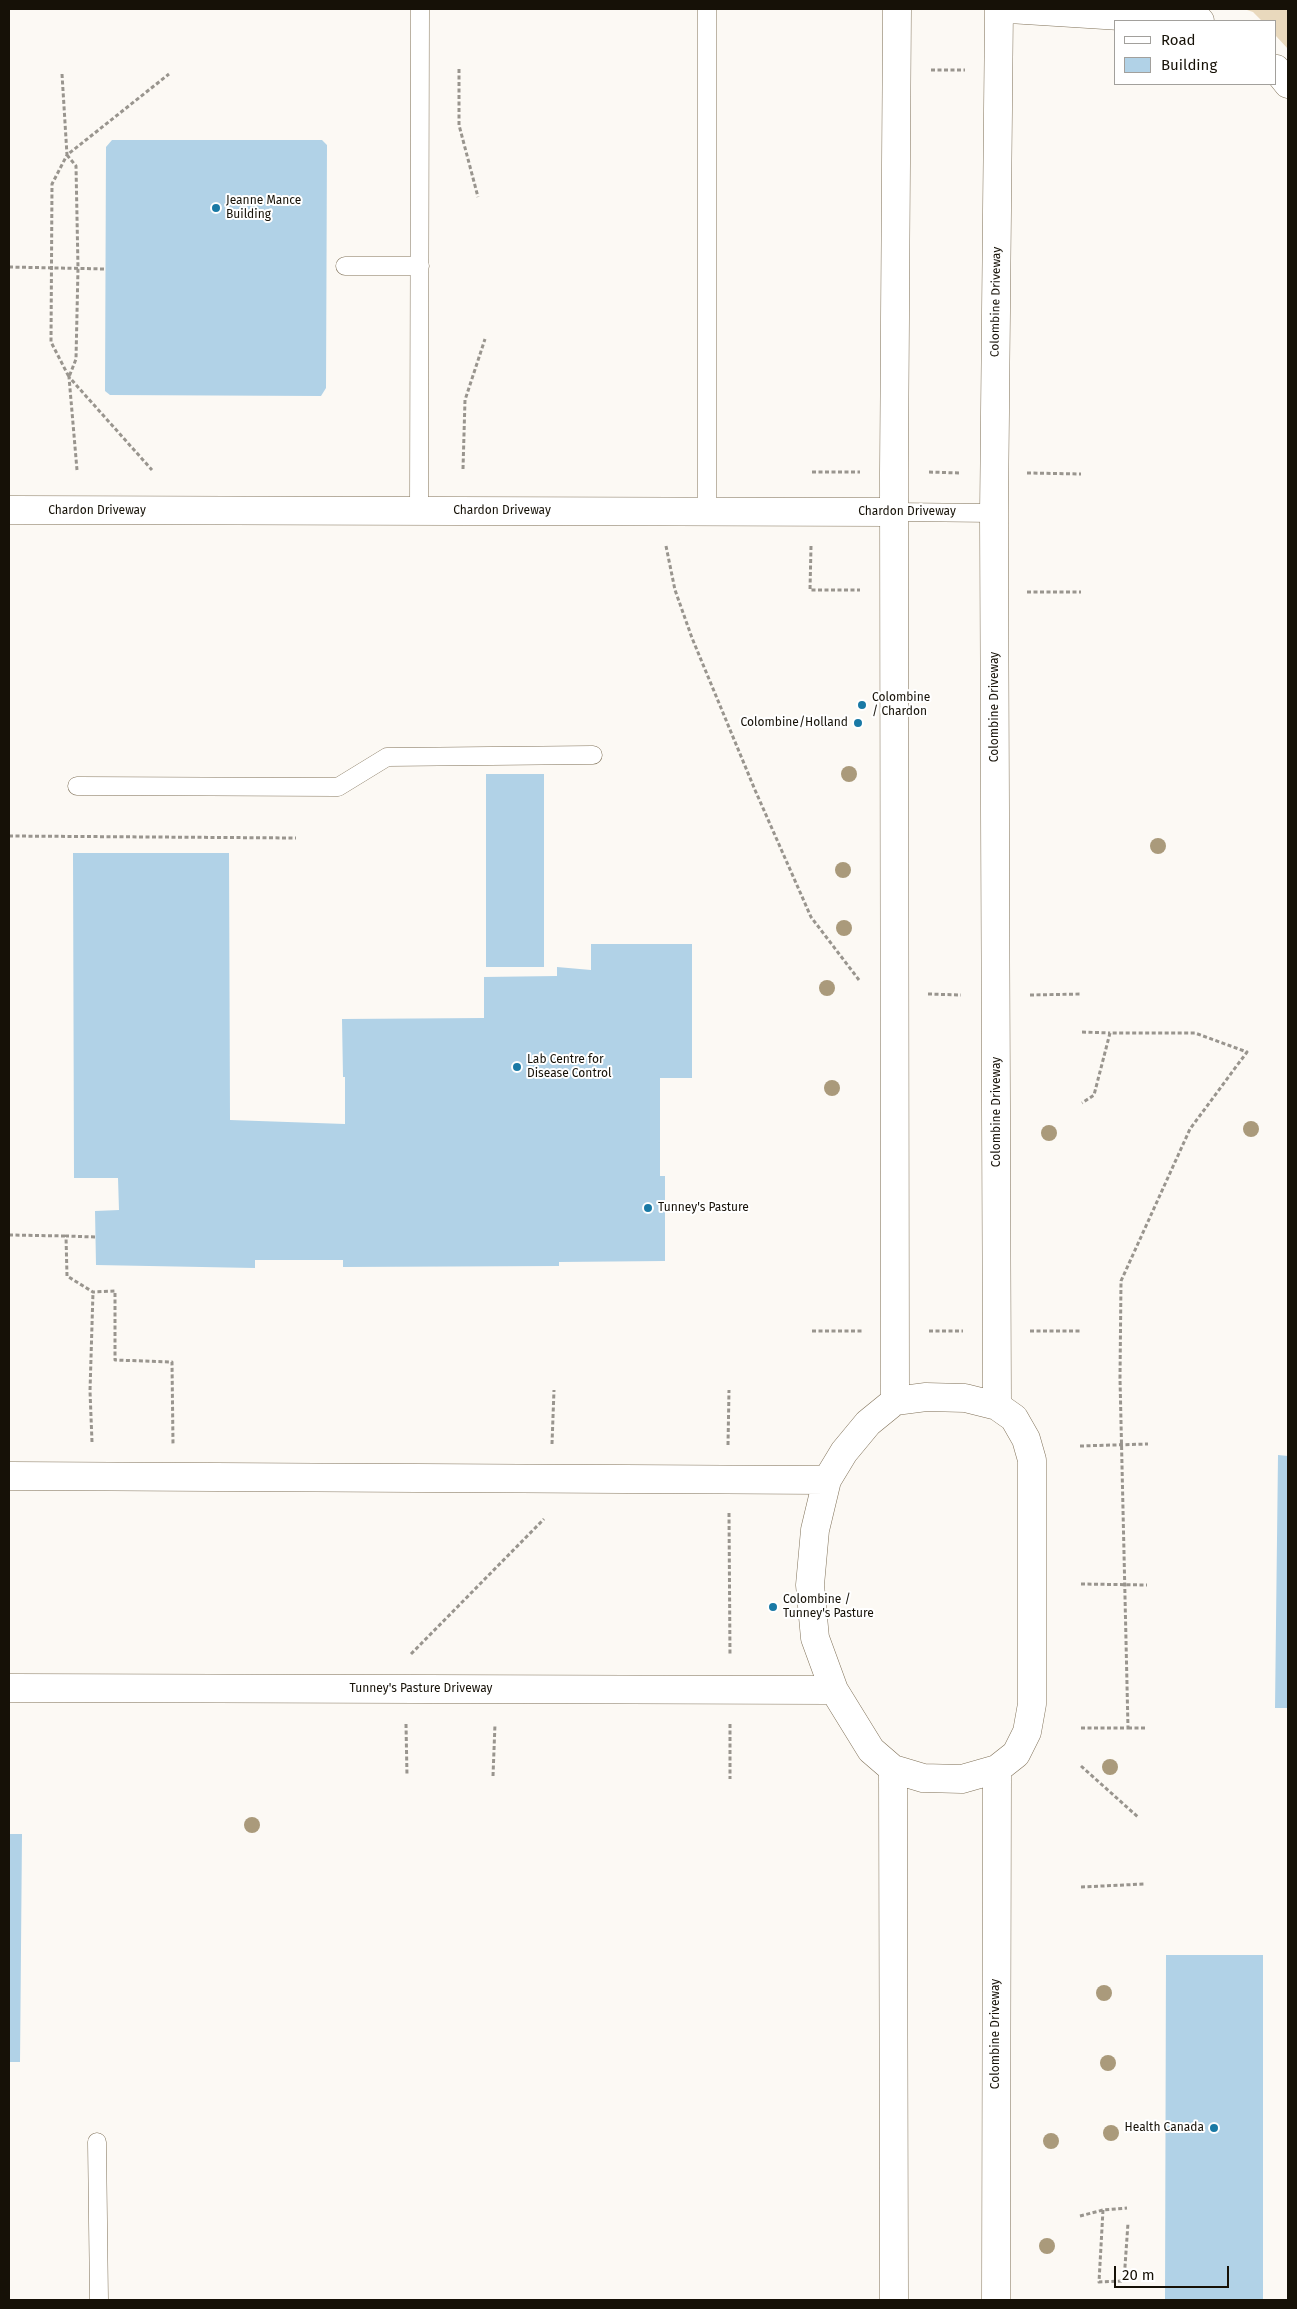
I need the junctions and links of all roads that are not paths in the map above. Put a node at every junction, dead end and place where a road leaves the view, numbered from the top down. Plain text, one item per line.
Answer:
1 (420, 9) edge
2 (707, 9) edge
3 (897, 9) edge
4 (999, 9) edge
5 (1009, 9) edge
6 (1196, 20) edge
7 (1277, 70) edge
8 (1288, 84) edge
9 (345, 266) dead end
10 (420, 266) junction
11 (9, 510) edge
12 (419, 511) junction
13 (707, 512) junction
14 (894, 512) junction
15 (994, 513) junction
16 (593, 755) dead end
17 (77, 786) dead end
18 (895, 1401) junction
19 (997, 1406) junction
20 (9, 1476) edge
21 (827, 1480) junction
22 (9, 1688) edge
23 (834, 1690) junction
24 (893, 1769) junction
25 (997, 1769) junction
26 (97, 2142) dead end
27 (99, 2300) edge
28 (894, 2300) edge
29 (996, 2300) edge

1 - 10 lane
2 - 13 lane
3 - 14 street
4 - 15 street, Colombine Driveway
5 - 6 street
7 - 8 street
9 - 10 lane
10 - 12 lane
11 - 12 street, Chardon Driveway
12 - 13 street, Chardon Driveway
13 - 14 street, Chardon Driveway
14 - 15 lane, Chardon Driveway
14 - 18 street
15 - 19 street, Colombine Driveway
16 - 17 lane
18 - 19 street
18 - 21 street
19 - 25 street
20 - 21 street
21 - 23 street
22 - 23 street, Tunney's Pasture Driveway
23 - 24 street
24 - 25 street
24 - 28 street
25 - 29 street, Colombine Driveway
26 - 27 lane

